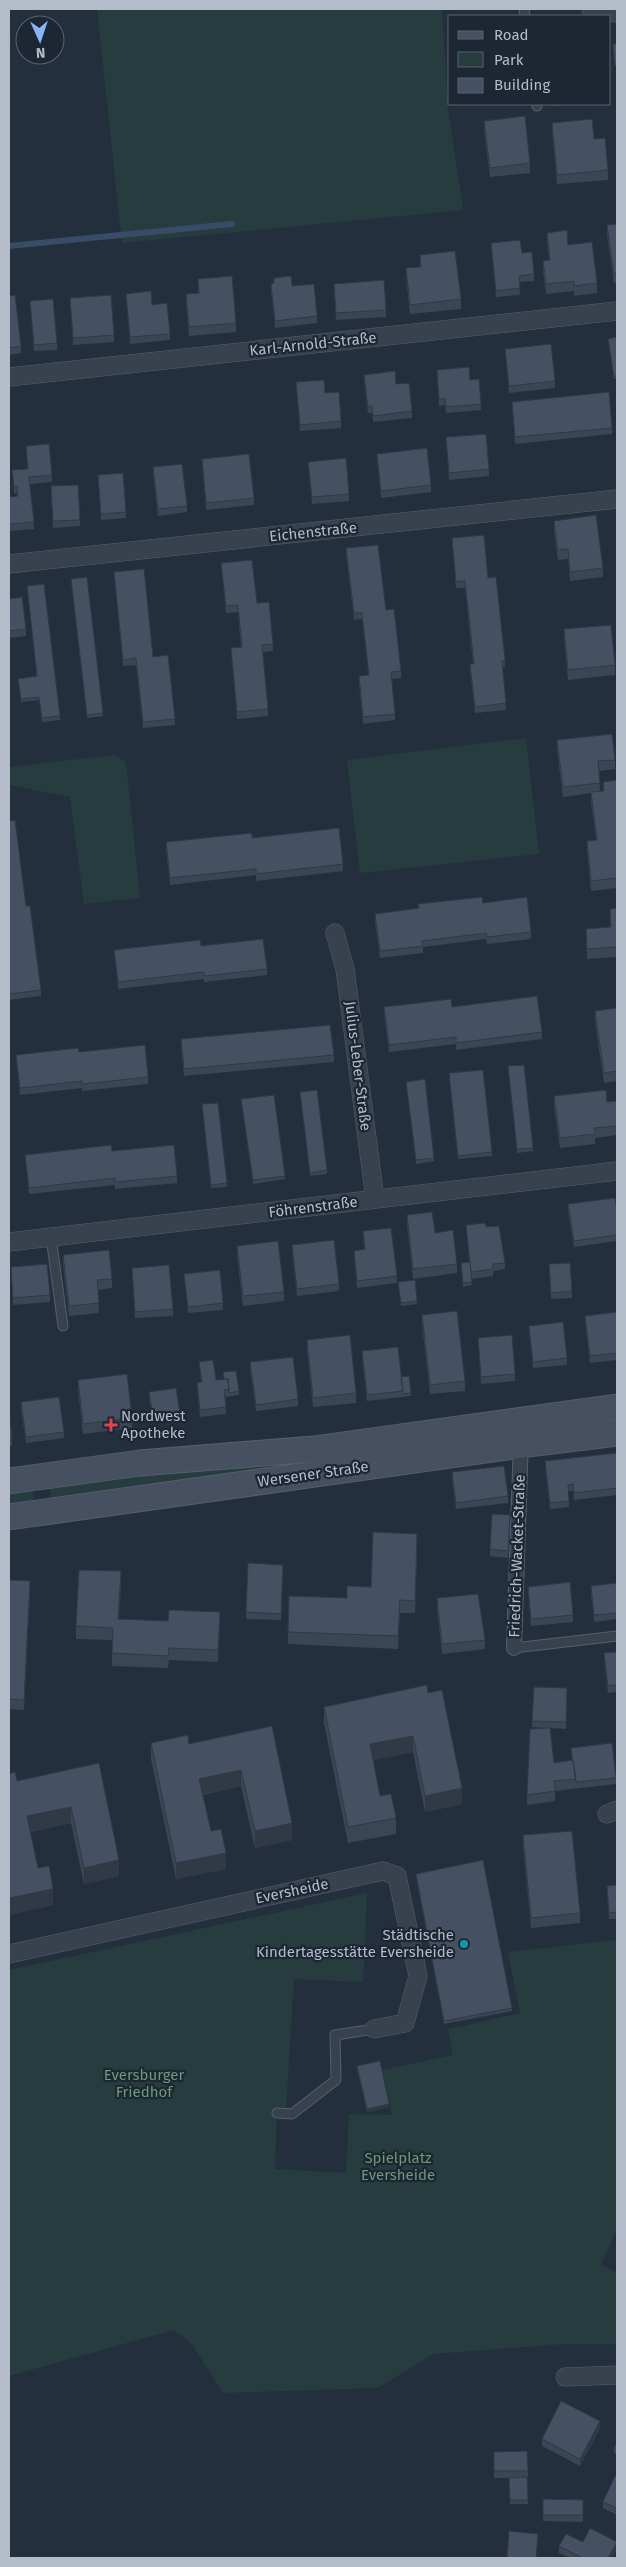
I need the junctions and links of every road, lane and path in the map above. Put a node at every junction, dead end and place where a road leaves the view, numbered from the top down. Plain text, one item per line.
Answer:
1 (591, 9) edge
2 (617, 13) edge
3 (617, 311) edge
4 (9, 377) edge
5 (617, 499) edge
6 (9, 564) edge
7 (336, 933) dead end
8 (617, 1171) edge
9 (375, 1200) junction
10 (51, 1237) junction
11 (9, 1242) edge
12 (63, 1326) dead end
13 (617, 1407) edge
14 (520, 1420) junction
15 (617, 1433) edge
16 (521, 1445) junction
17 (9, 1482) edge
18 (9, 1517) edge
19 (617, 1636) edge
20 (514, 1648) joint
21 (9, 1954) edge
22 (374, 2029) joint
23 (277, 2113) dead end
24 (617, 2375) edge
25 (565, 2377) dead end

1 - 2 street
3 - 4 street, Karl-Arnold-Straße
5 - 6 street, Eichenstraße
7 - 9 street, Julius-Leber-Straße
8 - 9 street, Föhrenstraße
9 - 10 street, Föhrenstraße
10 - 11 street, Föhrenstraße
10 - 12 lane
13 - 14 main road, Wersener Straße
14 - 16 street, Friedrich-Wacket-Straße
14 - 17 main road, Wersener Straße
15 - 16 main road, Wersener Straße
16 - 18 main road, Wersener Straße
16 - 20 street, Friedrich-Wacket-Straße
19 - 20 lane, Friedrich-Wacket-Straße
21 - 22 street, Eversheide
22 - 23 lane
24 - 25 street

